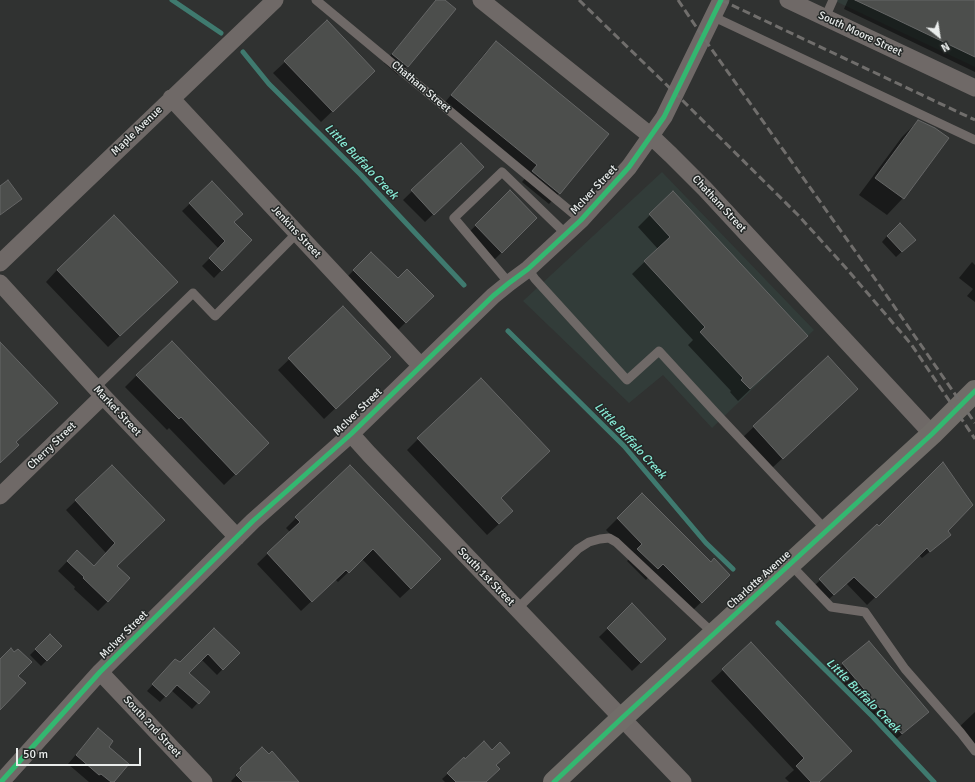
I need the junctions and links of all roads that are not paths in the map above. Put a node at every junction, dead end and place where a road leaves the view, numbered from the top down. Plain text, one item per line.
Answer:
1 (275, 0) edge
2 (316, 0) edge
3 (481, 0) edge
4 (721, 0) edge
5 (788, 0) edge
6 (833, 0) edge
7 (714, 16) junction
8 (825, 18) junction
9 (975, 88) edge
10 (171, 98) junction
11 (651, 136) junction
12 (975, 140) edge
13 (581, 220) junction
14 (297, 233) junction
15 (566, 234) junction
16 (0, 263) edge
17 (528, 269) junction
18 (509, 282) junction
19 (0, 283) edge
20 (420, 365) junction
21 (975, 391) edge
22 (99, 392) junction
23 (351, 434) junction
24 (932, 434) junction
25 (0, 496) edge
26 (827, 531) junction
27 (237, 537) junction
28 (790, 564) junction
29 (517, 609) junction
30 (714, 634) junction
31 (100, 672) junction
32 (622, 718) junction
33 (975, 751) edge
34 (1, 782) edge
35 (204, 782) edge
36 (554, 782) edge
37 (683, 782) edge

1 - 10 street, Maple Avenue
2 - 13 lane, Chatham Street
3 - 11 street, Chatham Street
4 - 7 street, McIver Street
5 - 8 street, South Moore Street
6 - 8 lane
7 - 11 street, McIver Street
7 - 12 lane
8 - 9 street, South Moore Street
10 - 14 street, Jenkins Street
10 - 16 street, Maple Avenue
11 - 13 street, McIver Street
11 - 24 street, Chatham Street
13 - 15 street, McIver Street
14 - 20 street, Jenkins Street
14 - 22 lane
15 - 17 street, McIver Street
15 - 18 lane
17 - 18 street, McIver Street
17 - 26 lane
18 - 20 street, McIver Street
19 - 22 street, Market Street
20 - 23 street, McIver Street
21 - 24 street, Charlotte Avenue
22 - 25 street, Cherry Street
22 - 27 street, Market Street
23 - 27 street, McIver Street
23 - 29 street, South 1st Street
24 - 26 street, Charlotte Avenue
26 - 28 street, Charlotte Avenue
27 - 31 street, McIver Street
28 - 30 street, Charlotte Avenue
28 - 33 lane
29 - 30 lane
29 - 32 street, South 1st Street
30 - 32 street, Charlotte Avenue
31 - 34 street, McIver Street
31 - 35 street, South 2nd Street
32 - 36 street, Charlotte Avenue
32 - 37 street, South 1st Street

